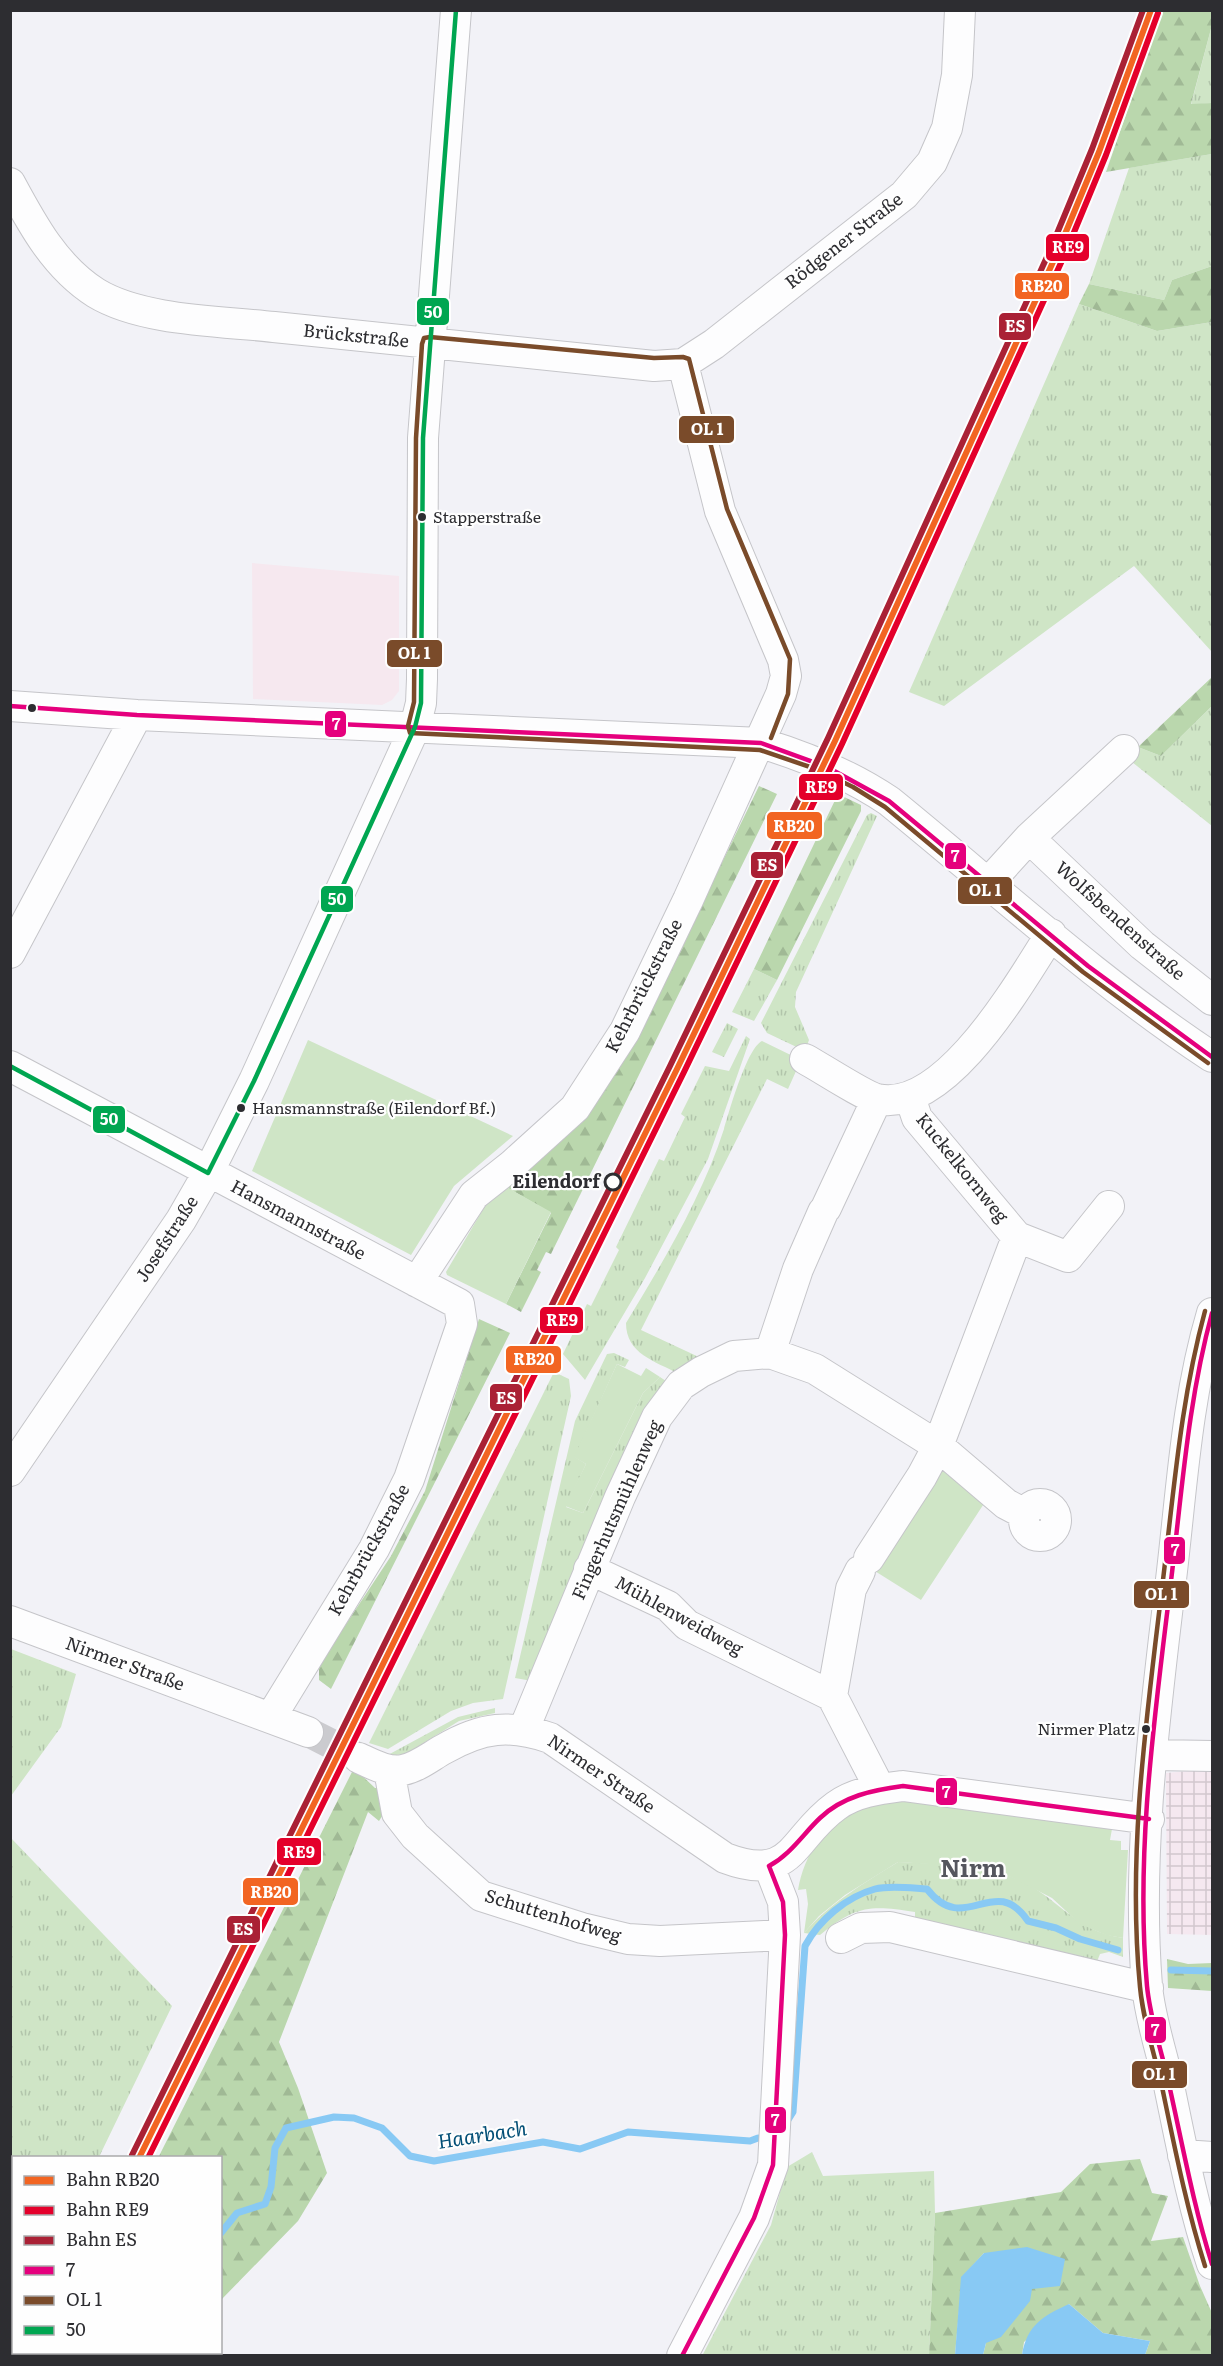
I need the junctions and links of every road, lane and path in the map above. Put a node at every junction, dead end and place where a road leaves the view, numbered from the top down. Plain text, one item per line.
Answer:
1 (456, 10) edge
2 (960, 10) edge
3 (10, 183) edge
4 (429, 344) junction
5 (683, 364) junction
6 (10, 705) edge
7 (137, 715) junction
8 (415, 727) junction
9 (769, 746) junction
10 (1124, 750) dead end
11 (1029, 838) junction
12 (989, 882) junction
13 (1051, 934) junction
14 (10, 953) edge
15 (1212, 1000) edge
16 (1212, 1057) edge
17 (805, 1059) dead end
18 (10, 1066) edge
19 (910, 1096) junction
20 (877, 1099) junction
21 (208, 1173) junction
22 (1109, 1206) dead end
23 (1017, 1237) junction
24 (417, 1282) junction
25 (459, 1304) joint
26 (1212, 1313) edge
27 (770, 1353) junction
28 (938, 1446) junction
29 (10, 1471) edge
30 (1025, 1514) dead end
31 (590, 1569) junction
32 (10, 1621) edge
33 (832, 1696) junction
34 (271, 1718) junction
35 (524, 1729) junction
36 (308, 1732) tunnel mouth
37 (1153, 1755) junction
38 (1212, 1756) edge
39 (359, 1758) tunnel mouth
40 (389, 1770) junction
41 (880, 1789) junction
42 (1149, 1819) junction
43 (769, 1866) junction
44 (785, 1935) junction
45 (842, 1938) dead end
46 (1148, 1988) junction
47 (1198, 2156) edge
48 (1212, 2264) edge
49 (682, 2355) edge

1 - 4 street, Josefstraße
2 - 5 street, Rödgener Straße
3 - 4 street, Brückstraße
4 - 5 street, Brückstraße
4 - 8 street, Josefstraße
5 - 9 street
6 - 7 street
7 - 8 street
7 - 14 street
8 - 9 street
8 - 21 street, Josefstraße
9 - 12 street
9 - 24 street, Kehrbrückstraße
10 - 11 street
11 - 12 street
11 - 15 street, Wolfsbendenstraße
12 - 13 street
13 - 16 street
13 - 19 street, Kuckelkornweg
17 - 20 street
18 - 21 street, Hansmannstraße
19 - 20 street, Kuckelkornweg
19 - 23 street, Kuckelkornweg
20 - 27 street
21 - 24 street, Hansmannstraße
21 - 29 street, Josefstraße
22 - 23 street, Kuckelkornweg
23 - 28 street, Kuckelkornweg
24 - 25 street, Hansmannstraße
25 - 34 street, Kehrbrückstraße
26 - 37 street
27 - 28 street, Fingerhutsmühlenweg
27 - 31 street, Fingerhutsmühlenweg
28 - 30 street, Fingerhutsmühlenweg
28 - 33 street
31 - 33 street, Mühlenweidweg
31 - 35 street, Fingerhutsmühlenweg
32 - 34 street, Nirmer Straße
33 - 41 street
34 - 36 street, Nirmer Straße
35 - 40 street, Nirmer Straße
35 - 43 street, Nirmer Straße
37 - 38 street
37 - 42 street
39 - 40 street
40 - 44 street, Schuttenhofweg
41 - 42 street
41 - 43 street
42 - 46 street
43 - 44 street
44 - 49 street
45 - 46 street
46 - 47 street
47 - 48 street

